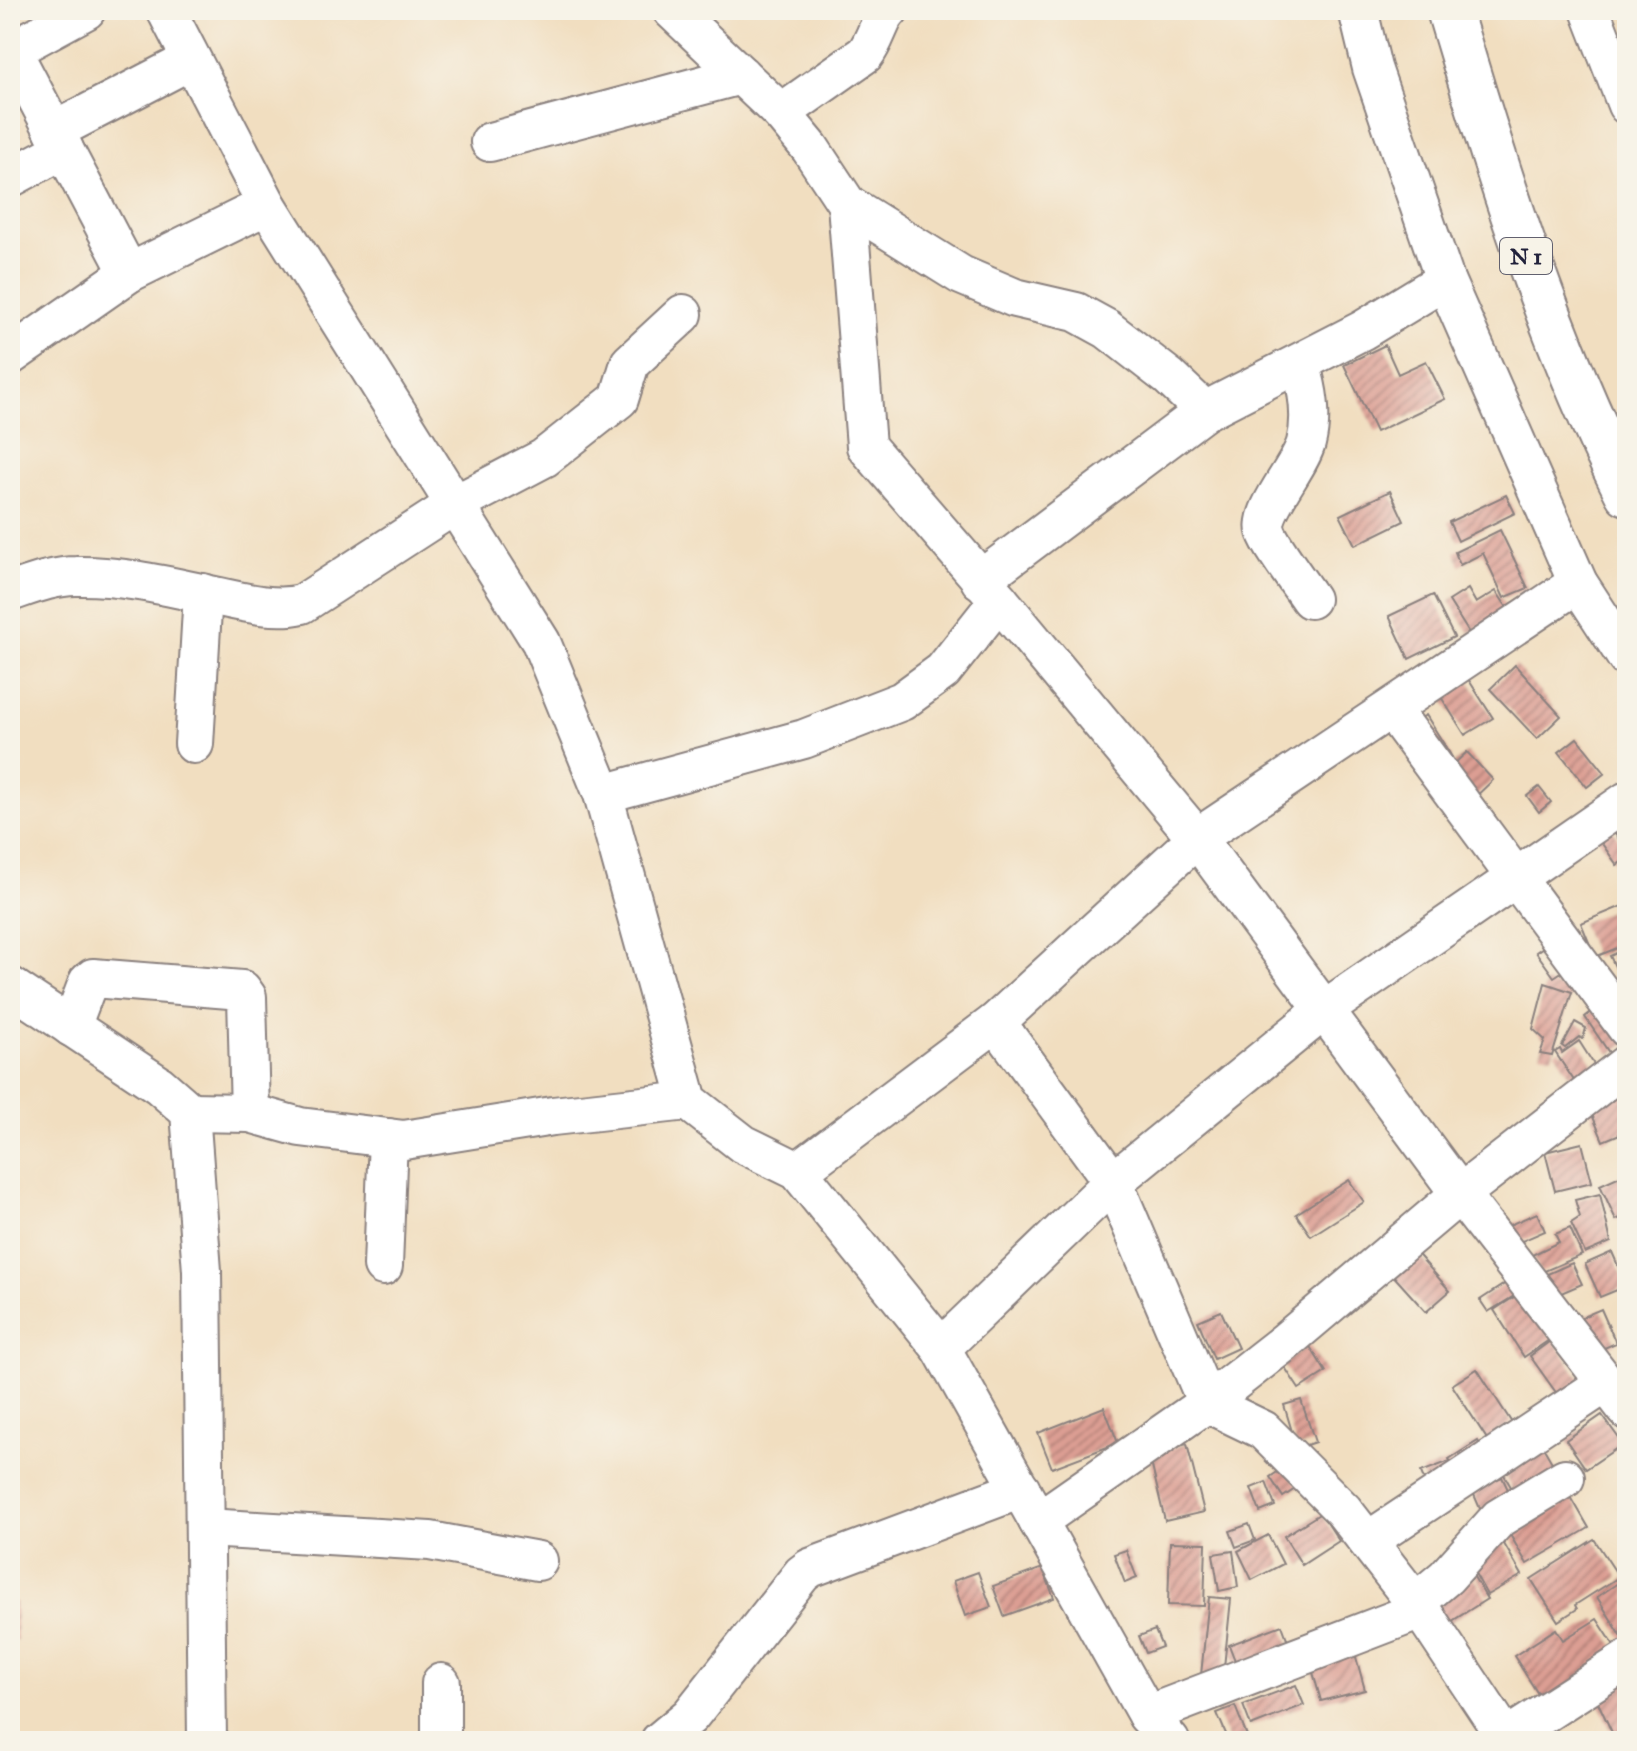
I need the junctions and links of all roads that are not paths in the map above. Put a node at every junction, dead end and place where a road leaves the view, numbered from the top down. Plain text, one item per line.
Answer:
1 (86, 10) edge
2 (166, 10) edge
3 (672, 10) edge
4 (1358, 10) edge
5 (1449, 10) edge
6 (1590, 10) edge
7 (885, 11) edge
8 (11, 49) edge
9 (191, 60) junction
10 (741, 75) junction
11 (1627, 105) edge
12 (781, 113) junction
13 (59, 140) junction
14 (490, 142) dead end
15 (10, 178) edge
16 (847, 204) junction
17 (267, 205) junction
18 (129, 273) junction
19 (1445, 280) junction
20 (683, 314) dead end
21 (10, 356) edge
22 (1300, 363) junction
23 (1205, 411) junction
24 (1627, 493) edge
25 (456, 504) junction
26 (1578, 583) junction
27 (989, 590) junction
28 (10, 592) edge
29 (203, 593) junction
30 (1310, 599) dead end
31 (1627, 658) edge
32 (1392, 710) junction
33 (194, 744) dead end
34 (603, 794) junction
35 (1627, 801) edge
36 (1197, 838) junction
37 (1516, 878) junction
38 (10, 986) edge
39 (1324, 1010) junction
40 (996, 1022) junction
41 (71, 1027) junction
42 (1627, 1028) edge
43 (1627, 1064) edge
44 (688, 1101) junction
45 (190, 1112) junction
46 (250, 1113) junction
47 (388, 1138) junction
48 (798, 1171) junction
49 (1113, 1182) junction
50 (1460, 1194) junction
51 (383, 1266) dead end
52 (941, 1348) junction
53 (1616, 1396) edge
54 (1207, 1403) junction
55 (1565, 1478) dead end
56 (1030, 1505) junction
57 (206, 1528) junction
58 (1368, 1541) junction
59 (538, 1561) dead end
60 (1418, 1606) junction
61 (1627, 1660) edge
62 (441, 1683) dead end
63 (694, 1728) edge
64 (1158, 1728) edge
65 (1507, 1739) edge
66 (207, 1741) edge
67 (441, 1741) edge
68 (660, 1741) edge

1 - 8 street
2 - 9 street
3 - 10 street
4 - 19 street
5 - 24 highway, N 1
6 - 11 street
7 - 12 street
8 - 13 street
9 - 13 street
9 - 17 street
10 - 12 street
10 - 14 street
12 - 16 street
13 - 15 street
13 - 18 street
16 - 23 street
16 - 27 street
17 - 18 street
17 - 25 street
18 - 21 street
19 - 22 street
19 - 26 street
20 - 25 street
22 - 23 street
22 - 30 street
23 - 27 street
25 - 29 street
25 - 34 street
26 - 31 street
26 - 32 street
27 - 34 street
27 - 36 street
28 - 29 street
29 - 33 street
32 - 36 street
32 - 37 street
34 - 44 street
35 - 37 street
36 - 39 street
36 - 40 street
37 - 39 street
37 - 42 street
38 - 41 street
39 - 49 street
39 - 50 street
40 - 48 street
40 - 49 street
41 - 45 street
41 - 46 street
43 - 50 street
44 - 47 street
44 - 48 street
45 - 46 street
45 - 57 street
46 - 47 street
47 - 51 street
48 - 52 street
49 - 52 street
49 - 54 street
50 - 53 street
50 - 54 street
52 - 56 street
53 - 58 street
54 - 56 street
54 - 58 street
55 - 60 street
56 - 63 street
56 - 64 street
57 - 59 street
57 - 66 street
58 - 60 street
60 - 64 street
60 - 65 street
61 - 65 street
62 - 67 street
63 - 68 street

